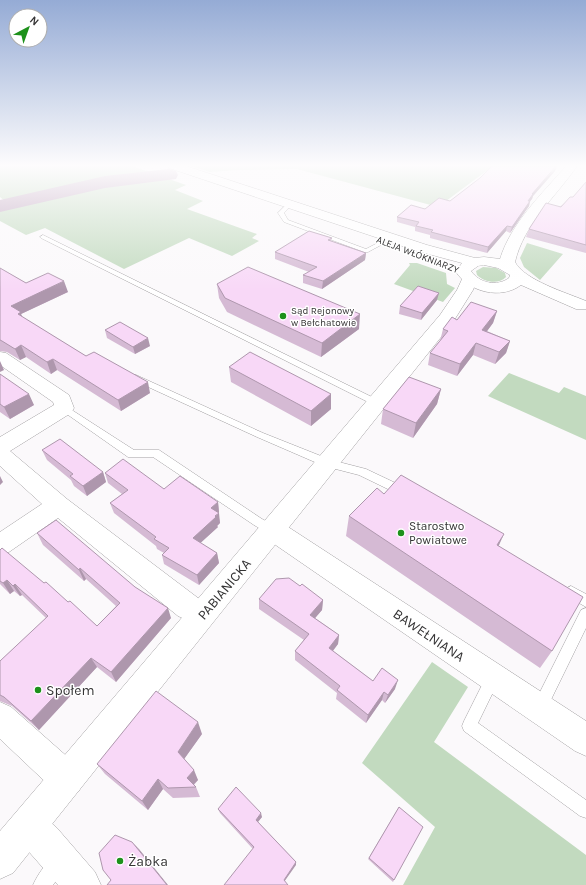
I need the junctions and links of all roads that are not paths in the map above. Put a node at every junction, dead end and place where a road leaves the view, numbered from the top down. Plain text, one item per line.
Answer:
1 (286, 207) edge
2 (295, 207) edge
3 (539, 207) edge
4 (526, 223) junction
5 (43, 237) dead end
6 (388, 239) junction
7 (473, 269) junction
8 (507, 279) junction
9 (584, 305) edge
10 (448, 318) junction
11 (0, 357) edge
12 (128, 373) edge
13 (377, 403) junction
14 (64, 408) junction
15 (0, 448) edge
16 (0, 454) edge
17 (328, 463) junction
18 (413, 497) edge
19 (58, 504) junction
20 (273, 530) junction
21 (0, 545) edge
22 (559, 585) edge
23 (586, 601) edge
24 (202, 614) junction
25 (586, 614) edge
26 (493, 678) junction
27 (539, 709) junction
28 (0, 718) edge
29 (586, 740) edge
30 (67, 779) junction
31 (586, 810) edge
32 (28, 826) junction
33 (0, 860) edge
34 (61, 877) edge

1 - 6 lane
2 - 6 main road, ALEJA WŁÓKNIARZY
3 - 4 main road, PABIANICKA
4 - 7 main road, PABIANICKA
4 - 8 main road, PABIANICKA
5 - 13 lane
6 - 7 main road, ALEJA WŁÓKNIARZY
7 - 8 main road
7 - 8 main road
7 - 10 main road, PABIANICKA
8 - 9 main road
8 - 10 main road, PABIANICKA
10 - 13 main road, PABIANICKA
11 - 14 street
12 - 17 lane
13 - 17 main road, PABIANICKA
14 - 15 street
14 - 20 lane
16 - 19 street
17 - 18 lane
17 - 20 main road, PABIANICKA
19 - 21 street
19 - 24 street
20 - 24 main road, PABIANICKA
20 - 26 street, BAWEŁNIANA
22 - 23 lane
24 - 30 main road, PABIANICKA
25 - 27 lane
26 - 27 street, BAWEŁNIANA
26 - 31 lane
27 - 29 street, BAWEŁNIANA
28 - 30 street
30 - 32 main road, PABIANICKA
32 - 33 main road, PABIANICKA
32 - 34 street

